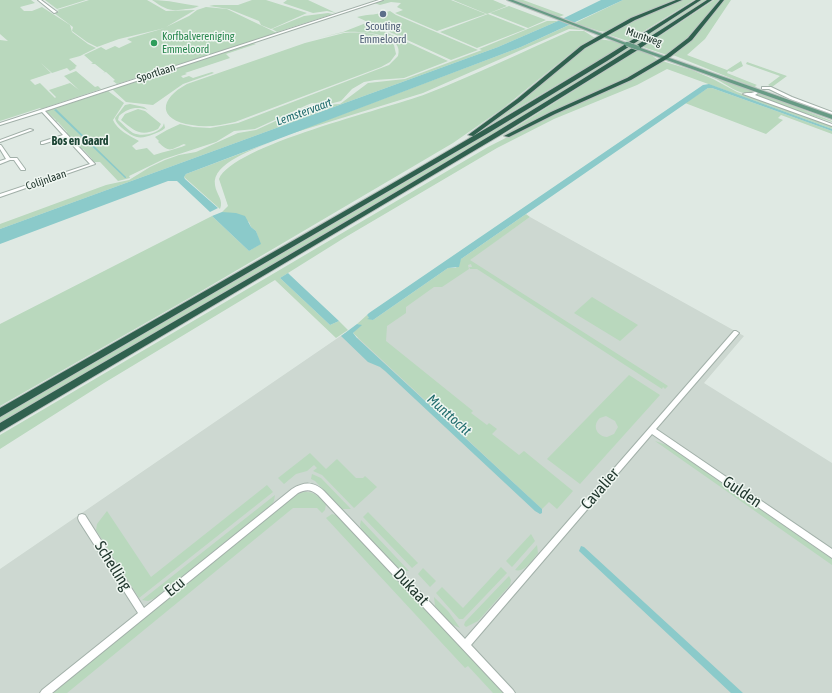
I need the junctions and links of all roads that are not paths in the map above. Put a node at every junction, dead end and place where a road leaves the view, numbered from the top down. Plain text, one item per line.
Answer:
1 (39, 0) edge
2 (382, 0) edge
3 (509, 0) edge
4 (680, 0) edge
5 (699, 0) edge
6 (710, 0) edge
7 (722, 0) edge
8 (55, 12) dead end
9 (604, 35) junction
10 (667, 57) junction
11 (763, 88) dead end
12 (756, 92) dead end
13 (745, 94) dead end
14 (750, 95) junction
15 (42, 110) junction
16 (832, 113) edge
17 (832, 118) edge
18 (0, 124) edge
19 (832, 125) edge
20 (31, 130) dead end
21 (66, 135) junction
22 (0, 141) edge
23 (42, 143) dead end
24 (0, 146) edge
25 (9, 159) junction
26 (453, 161) junction
27 (0, 163) edge
28 (23, 169) dead end
29 (410, 176) junction
30 (0, 196) edge
31 (736, 333) dead end
32 (0, 413) edge
33 (0, 428) edge
34 (652, 430) junction
35 (308, 486) joint
36 (82, 518) dead end
37 (832, 554) edge
38 (143, 614) junction
39 (465, 645) junction
40 (45, 693) edge
41 (510, 693) edge

1 - 8 street
2 - 15 street, Sportlaan
3 - 9 main road, Muntweg
4 - 9 highway
5 - 29 highway
6 - 26 highway
7 - 10 highway
9 - 10 main road, Muntweg, bridge
9 - 29 highway
10 - 17 main road, Muntweg
10 - 26 highway
11 - 16 street
12 - 14 street
13 - 14 street
14 - 19 street
15 - 18 street, Sportlaan
15 - 21 street
20 - 22 street
21 - 23 street
21 - 30 street, Colijnlaan
24 - 25 street
25 - 27 street
25 - 28 street
26 - 33 highway
29 - 32 highway
31 - 34 street, Cavalier
34 - 37 street, Gulden
34 - 39 street, Cavalier
35 - 38 street, Ecu
35 - 39 street, Dukaat
36 - 38 street, Schelling
38 - 40 street, Ecu
39 - 41 street, Dukaat

